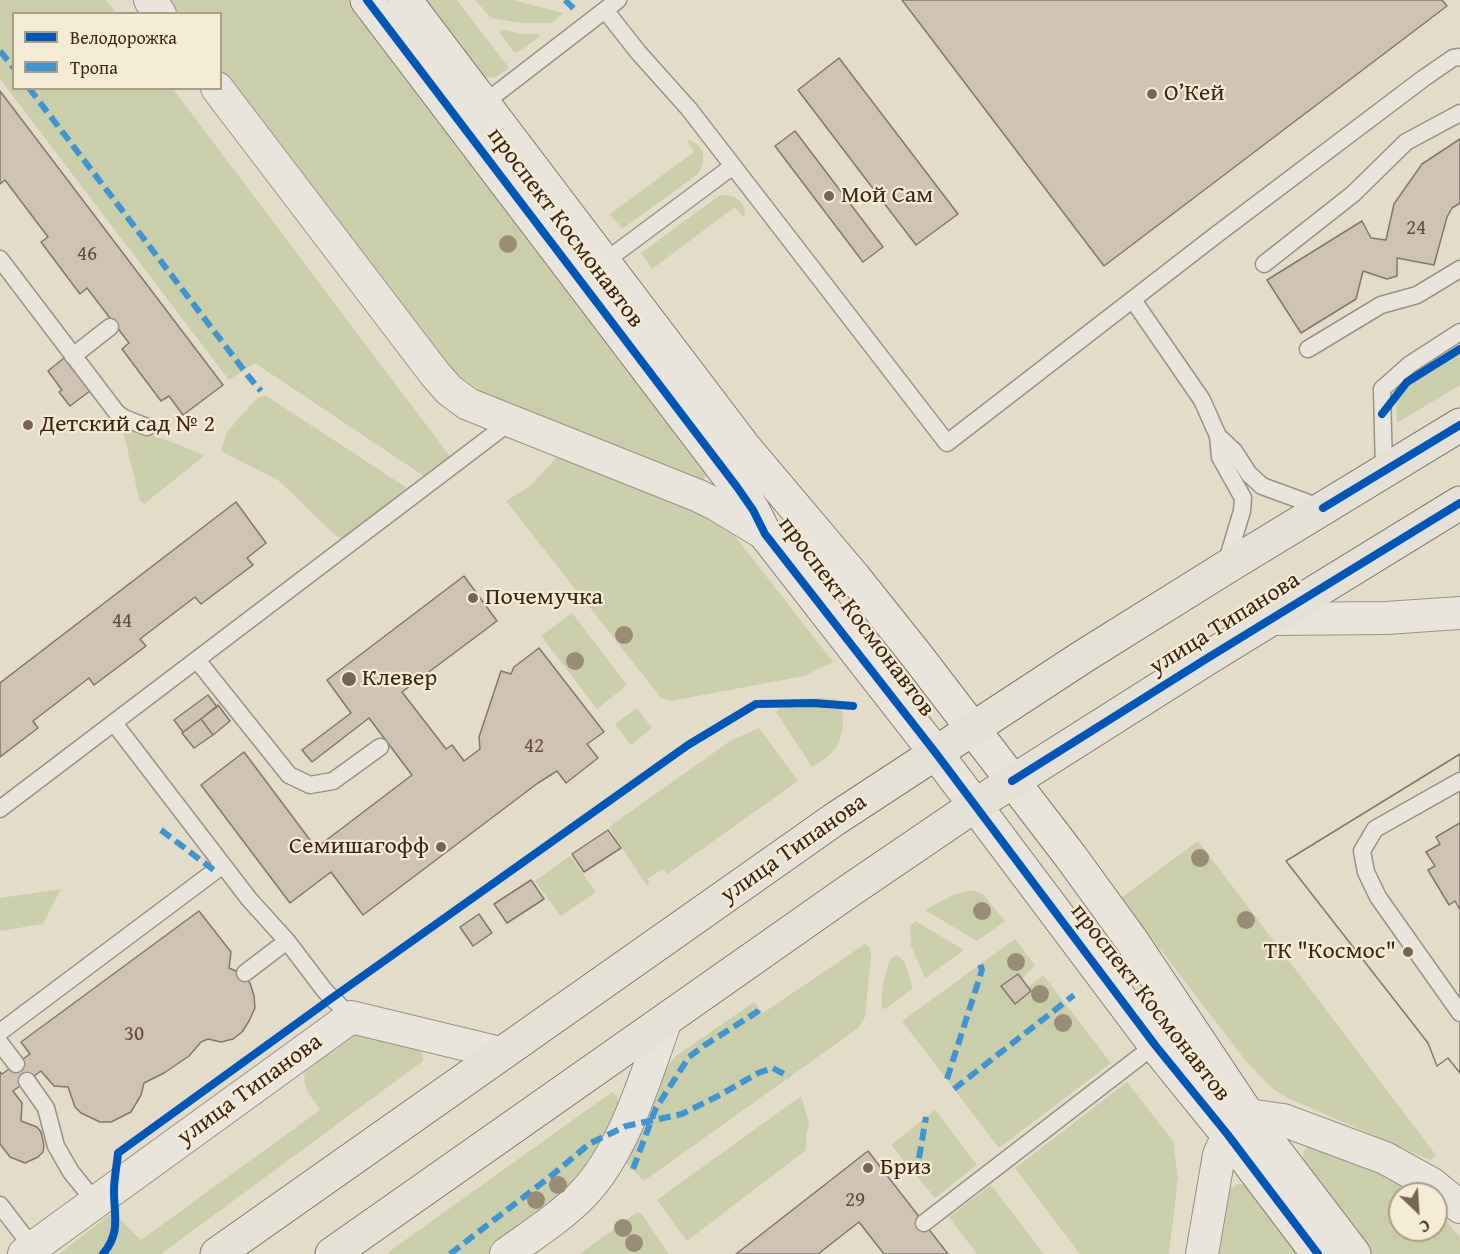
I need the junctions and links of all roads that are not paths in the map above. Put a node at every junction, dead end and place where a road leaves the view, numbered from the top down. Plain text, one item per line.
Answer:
1 (368, 0) edge
2 (405, 0) edge
3 (612, 5) edge
4 (1460, 57) edge
5 (220, 90) edge
6 (483, 104) junction
7 (1460, 113) edge
8 (733, 166) junction
9 (0, 259) edge
10 (604, 262) junction
11 (1264, 264) dead end
12 (1460, 269) edge
13 (1133, 300) junction
14 (110, 327) dead end
15 (1460, 332) edge
16 (1308, 349) dead end
17 (73, 356) junction
18 (510, 422) junction
19 (1460, 425) edge
20 (147, 427) dead end
21 (1218, 436) junction
22 (1384, 471) junction
23 (1460, 503) edge
24 (1323, 508) junction
25 (765, 534) junction
26 (1225, 568) junction
27 (1460, 613) edge
28 (1271, 619) junction
29 (197, 660) junction
30 (114, 723) junction
31 (972, 729) junction
32 (380, 747) dead end
33 (935, 752) junction
34 (1012, 781) junction
35 (1460, 781) edge
36 (974, 806) junction
37 (0, 809) edge
38 (223, 865) junction
39 (287, 941) junction
40 (245, 973) dead end
41 (1459, 1010) edge
42 (351, 1017) junction
43 (666, 1020) junction
44 (0, 1032) edge
45 (0, 1043) edge
46 (1155, 1045) junction
47 (501, 1053) junction
48 (16, 1064) dead end
49 (27, 1081) dead end
50 (1238, 1125) junction
51 (96, 1203) junction
52 (0, 1205) edge
53 (1460, 1207) edge
54 (924, 1223) dead end
55 (29, 1251) edge
56 (217, 1254) edge
57 (332, 1254) edge
58 (506, 1254) edge
59 (1202, 1254) edge
60 (1318, 1254) edge
61 (1354, 1254) edge

1 - 25 street, проспект Космонавтов
2 - 6 street, проспект Космонавтов
3 - 6 lane
3 - 8 lane
4 - 13 lane
5 - 18 street
6 - 10 street, проспект Космонавтов
7 - 11 lane
8 - 10 lane
8 - 13 lane
9 - 17 lane
10 - 31 street, проспект Космонавтов
12 - 16 lane
13 - 21 lane
14 - 17 lane
15 - 22 lane
17 - 20 lane
18 - 25 street
18 - 29 lane
19 - 22 main road, улица Типанова
21 - 24 lane
21 - 26 lane
22 - 24 main road, улица Типанова
23 - 28 main road, улица Типанова
24 - 26 main road, улица Типанова
25 - 33 street, проспект Космонавтов
26 - 31 main road, улица Типанова
27 - 28 street
28 - 34 main road, улица Типанова
29 - 30 lane
29 - 32 lane
30 - 37 lane
30 - 38 lane
31 - 33 main road, улица Типанова
31 - 34 street, проспект Космонавтов
33 - 36 street, проспект Космонавтов
33 - 47 main road, улица Типанова
34 - 36 main road, улица Типанова
34 - 50 street, проспект Космонавтов
35 - 41 lane
36 - 43 main road, улица Типанова
36 - 46 street, проспект Космонавтов
38 - 39 lane
38 - 44 lane
39 - 40 lane
39 - 42 lane
42 - 47 street
42 - 51 street, улица Типанова
43 - 57 main road, улица Типанова
43 - 58 street
45 - 48 lane
46 - 50 street, проспект Космонавтов
46 - 54 lane
47 - 56 main road, улица Типанова
49 - 51 lane
50 - 53 street, проспект Космонавтов
50 - 59 street
50 - 60 street, проспект Космонавтов
50 - 61 street, проспект Космонавтов
51 - 55 street, улица Типанова
52 - 55 lane

